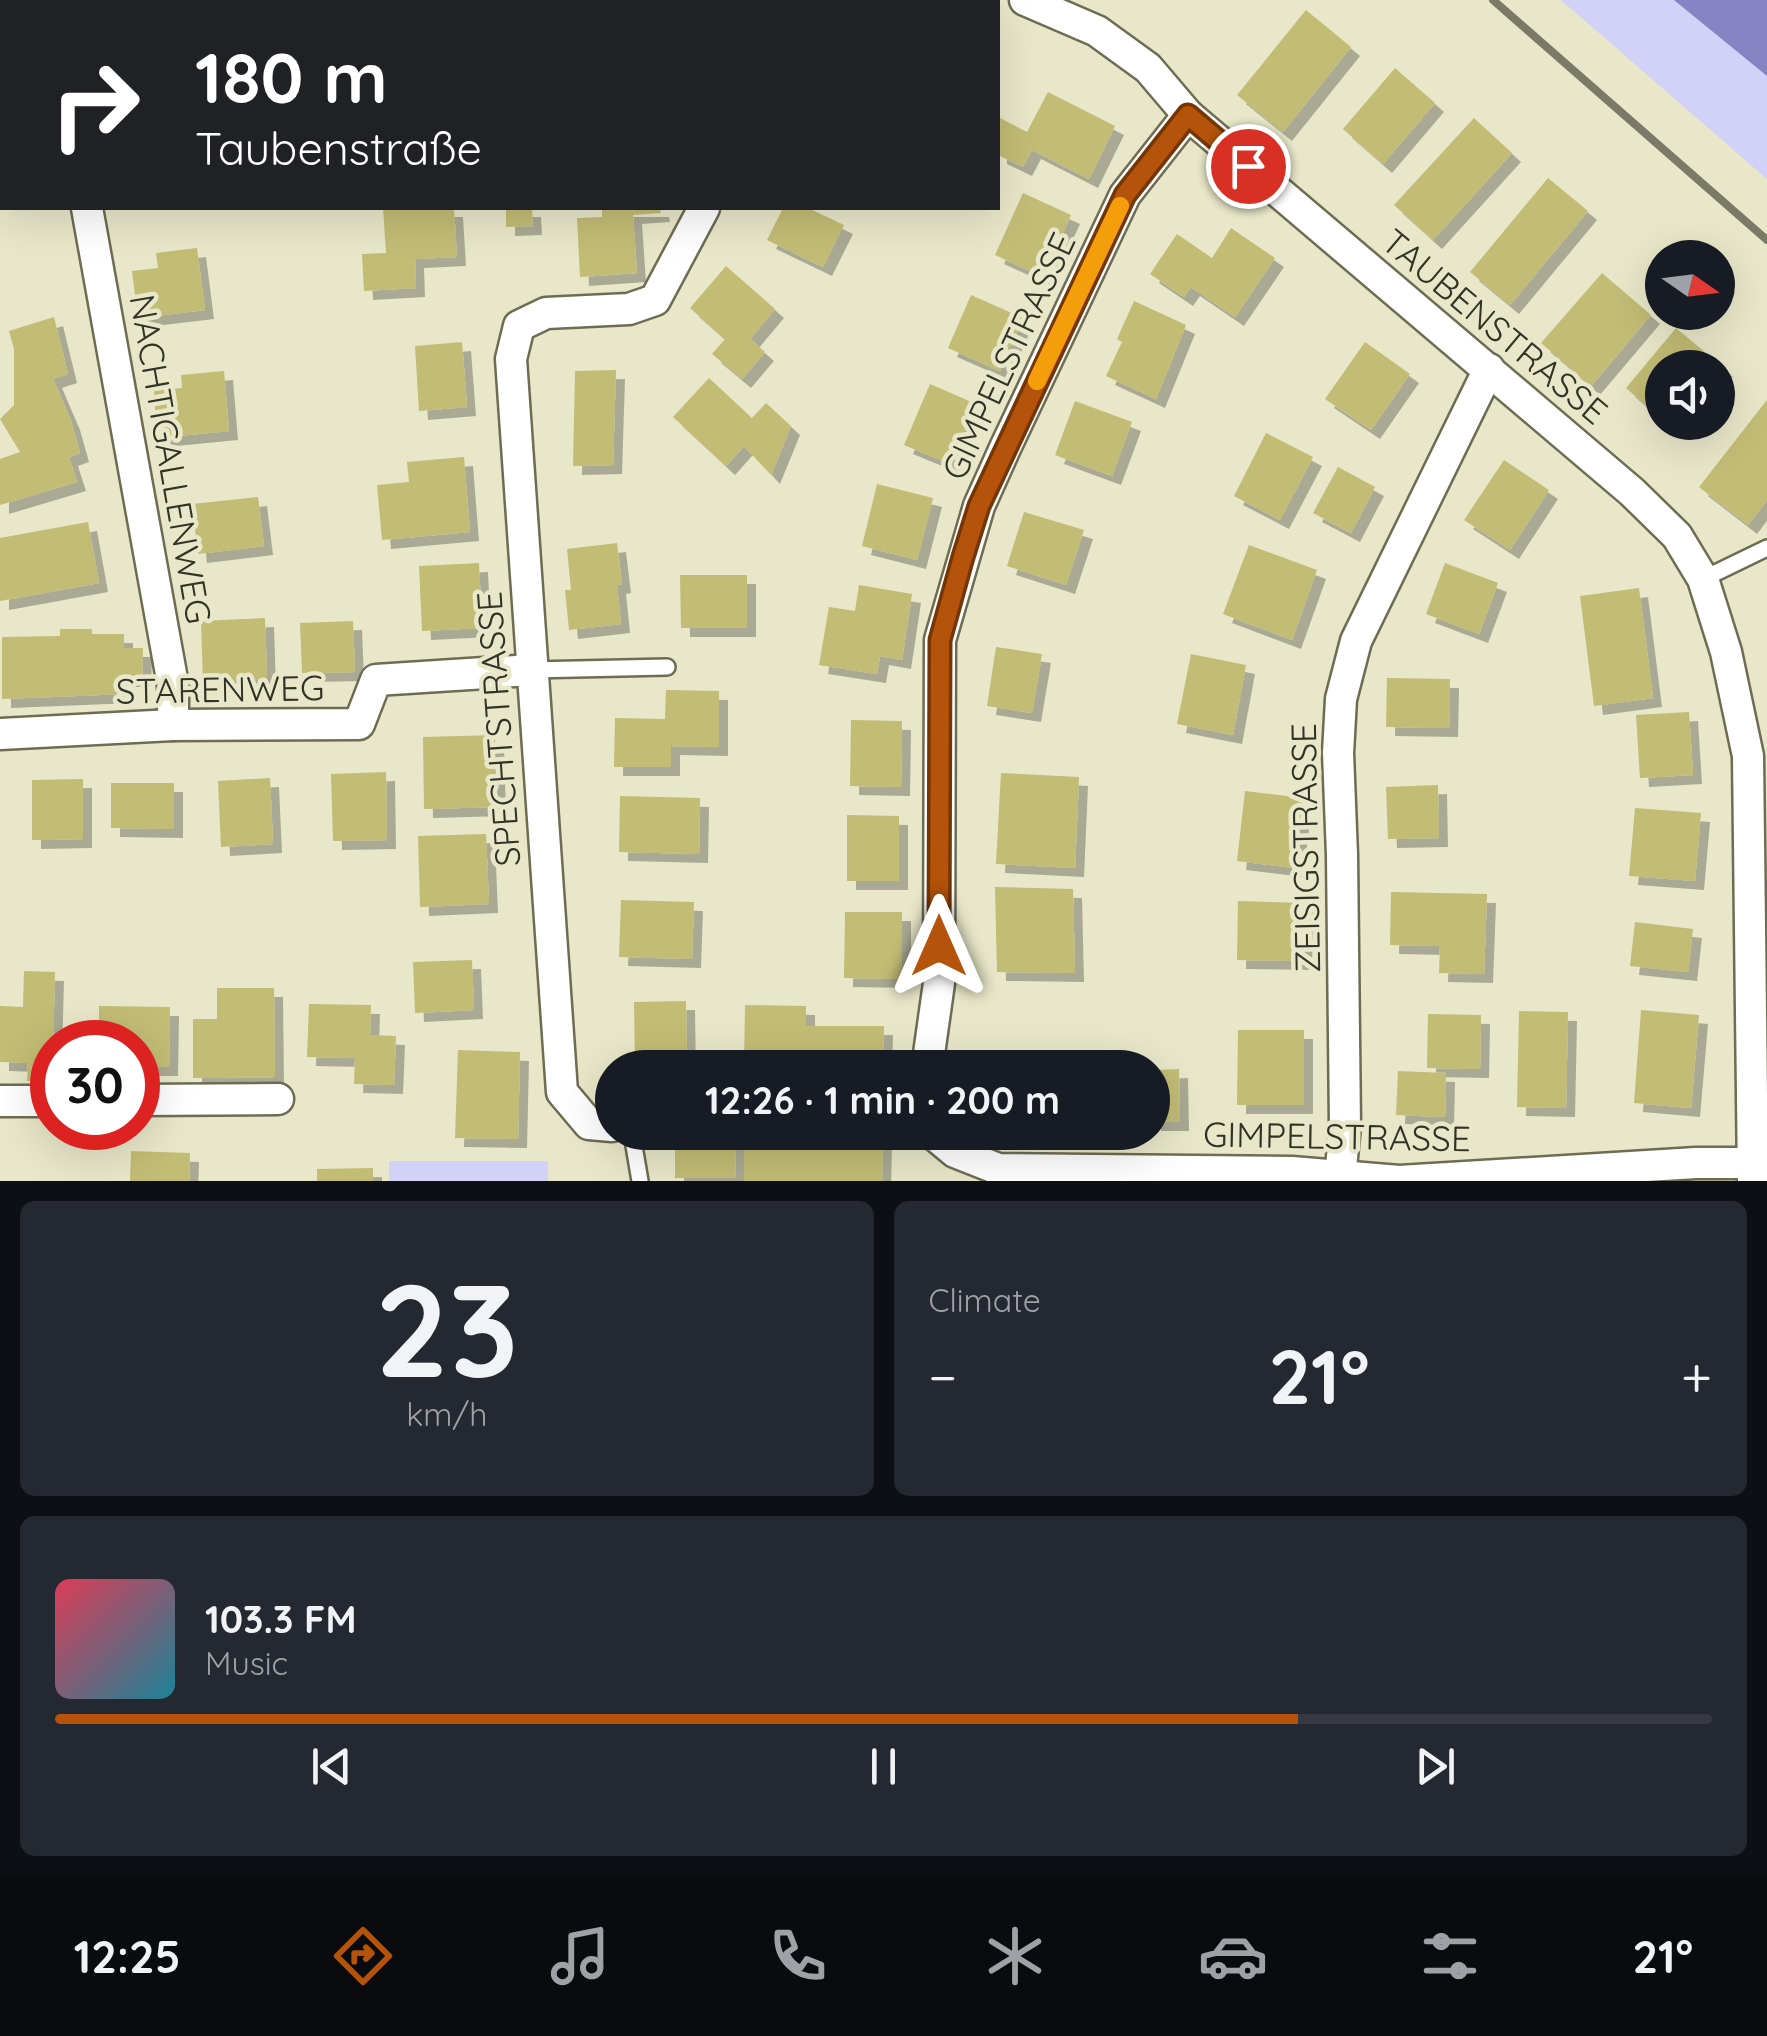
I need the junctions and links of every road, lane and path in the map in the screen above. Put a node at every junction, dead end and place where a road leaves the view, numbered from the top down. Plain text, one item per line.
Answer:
1 (1025, 0) edge
2 (1188, 115) junction
3 (87, 210) edge
4 (703, 210) edge
5 (1489, 369) junction
6 (1767, 548) edge
7 (1703, 578) junction
8 (667, 668) dead end
9 (531, 670) junction
10 (174, 725) junction
11 (0, 734) edge
12 (1758, 756) edge
13 (930, 1050) edge
14 (278, 1099) dead end
15 (160, 1100) edge
16 (0, 1101) edge
17 (30, 1101) edge
18 (595, 1125) edge
19 (635, 1150) edge
20 (953, 1150) edge
21 (1757, 1169) edge
22 (998, 1175) edge
23 (1340, 1178) junction
24 (640, 1181) edge

1 - 2 street, TAUBENSTRASSE
2 - 5 street, TAUBENSTRASSE
2 - 13 street, GIMPELSTRASSE
3 - 10 street, NACHTIGALLENWEG
4 - 9 street, SPECHTSTRASSE
5 - 7 street, TAUBENSTRASSE
5 - 23 street, ZEISIGSTRASSE
6 - 7 lane
7 - 12 street, TAUBENSTRASSE
8 - 9 lane
9 - 10 street, STARENWEG
9 - 18 street, SPECHTSTRASSE
10 - 11 street, STARENWEG
12 - 21 street, TAUBENSTRASSE
14 - 15 street
16 - 17 street
19 - 24 lane
20 - 22 street, GIMPELSTRASSE
21 - 23 street, GIMPELSTRASSE
22 - 23 street, GIMPELSTRASSE

